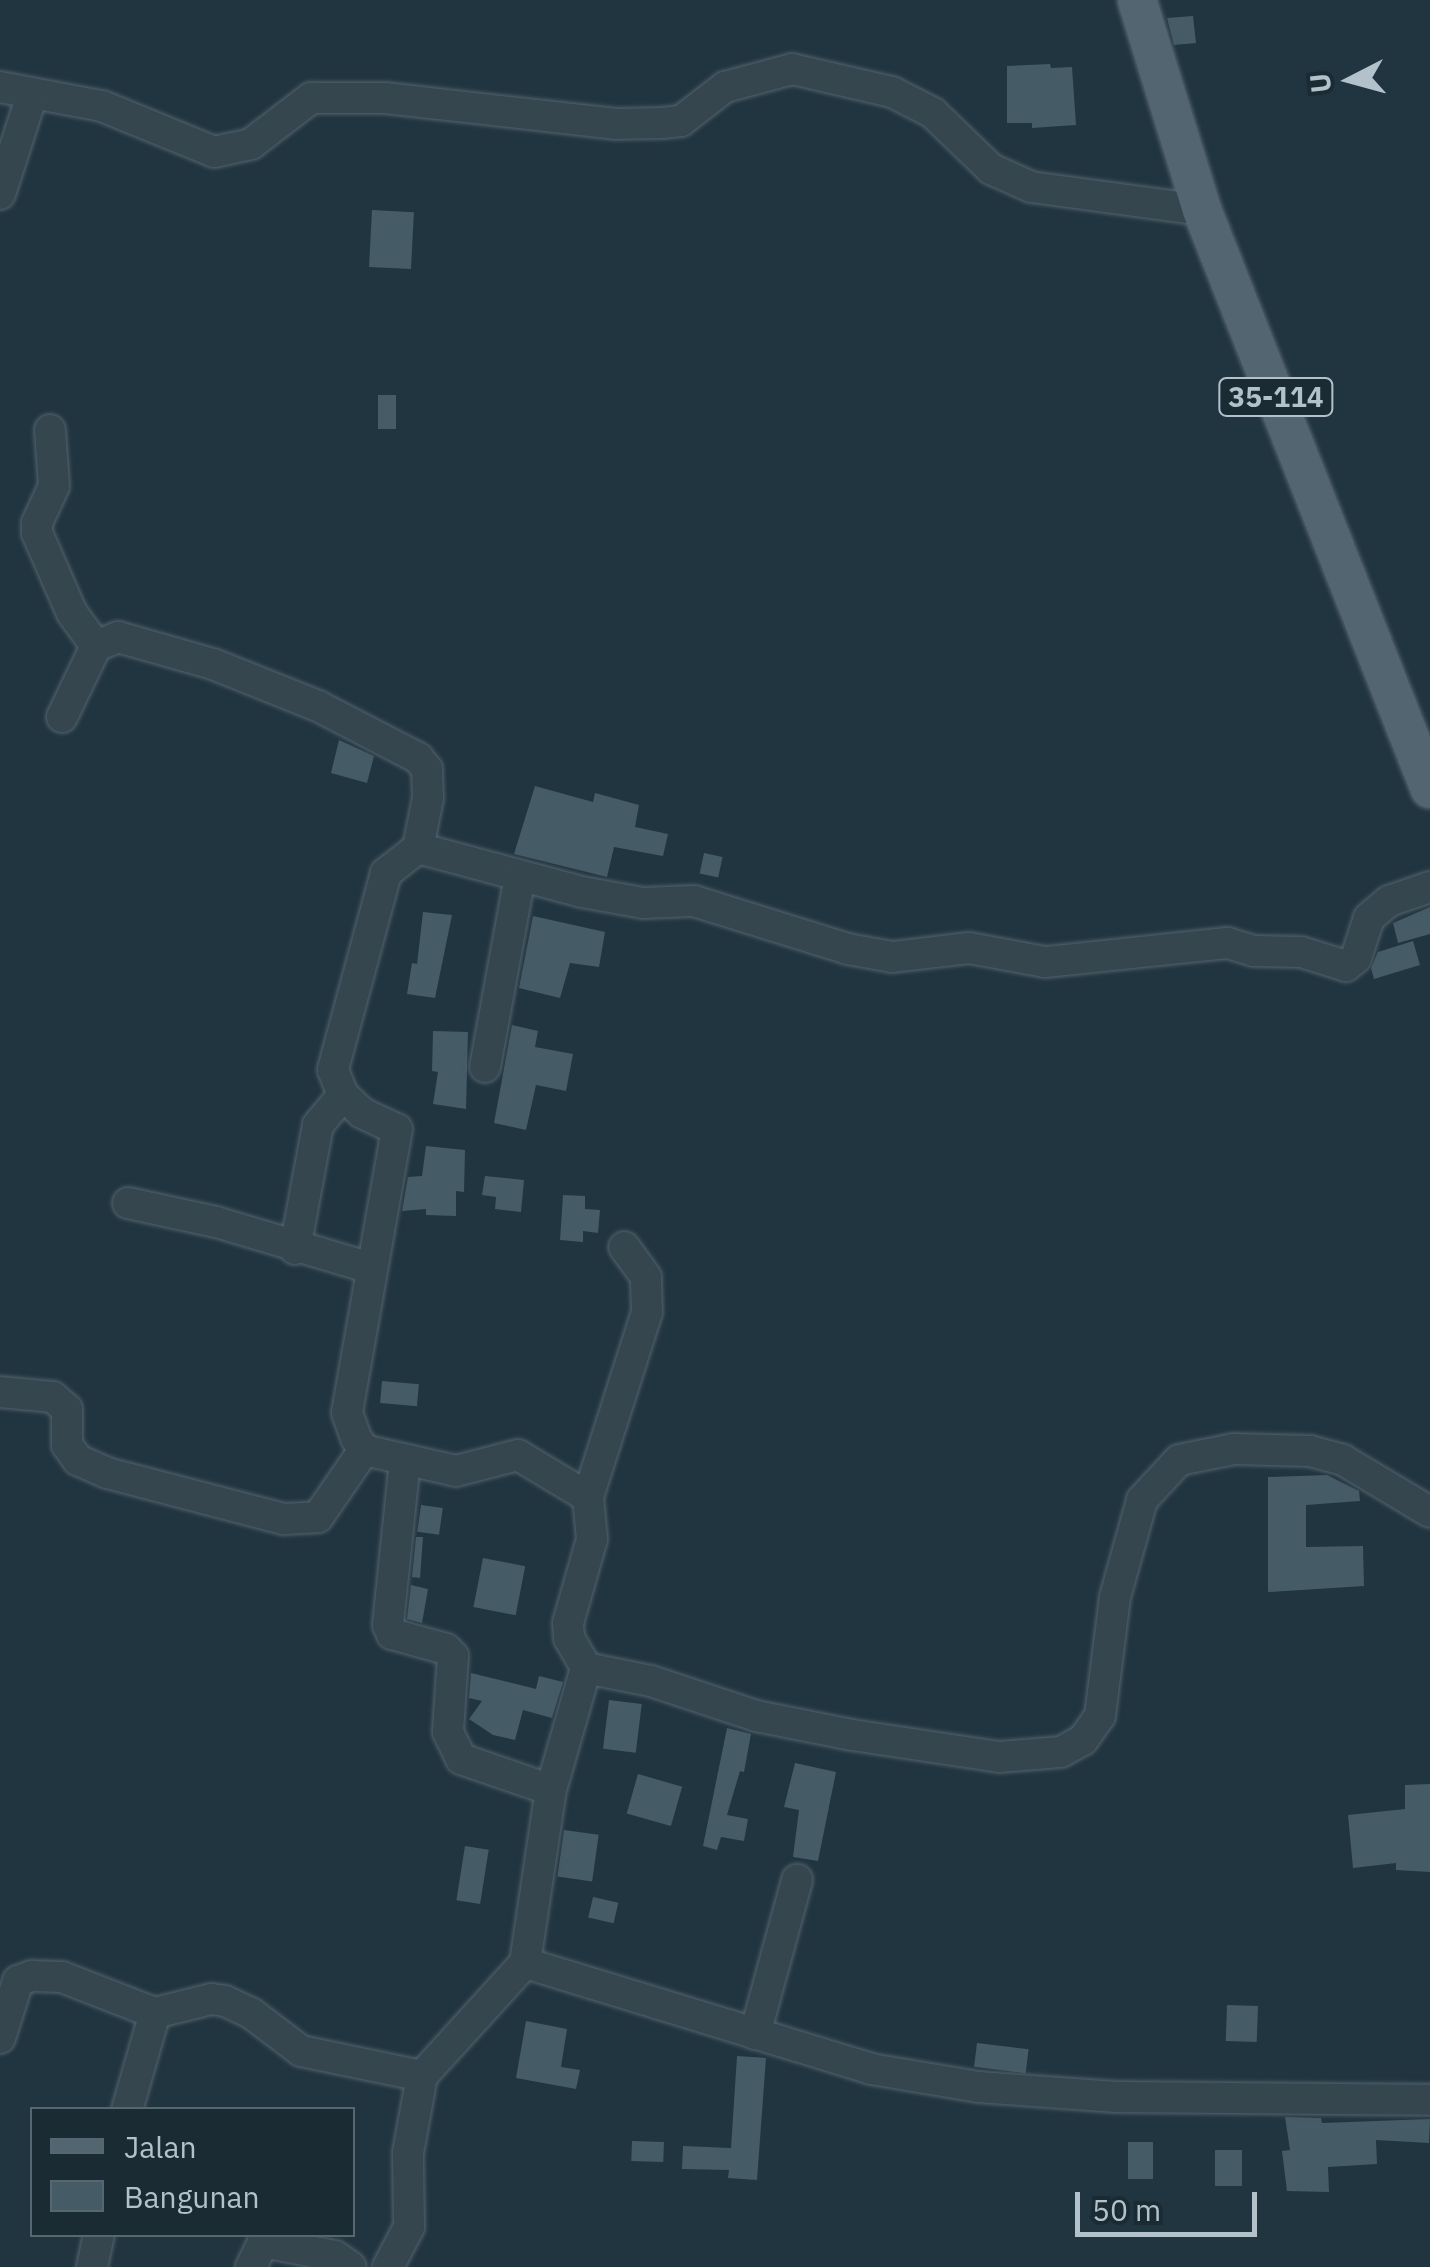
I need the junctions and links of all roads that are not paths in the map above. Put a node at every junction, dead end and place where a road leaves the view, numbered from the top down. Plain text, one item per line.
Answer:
1 (1138, 0) edge
2 (0, 87) edge
3 (32, 95) junction
4 (0, 194) edge
5 (1202, 210) junction
6 (50, 430) dead end
7 (96, 646) junction
8 (62, 717) dead end
9 (1430, 789) edge
10 (418, 848) junction
11 (520, 878) junction
12 (1430, 887) edge
13 (486, 1067) dead end
14 (343, 1095) junction
15 (128, 1203) dead end
16 (624, 1246) dead end
17 (295, 1249) junction
18 (370, 1268) junction
19 (0, 1392) edge
20 (364, 1450) junction
21 (405, 1460) junction
22 (588, 1497) junction
23 (1430, 1512) edge
24 (586, 1668) junction
25 (551, 1790) junction
26 (796, 1880) dead end
27 (525, 1963) junction
28 (155, 2013) junction
29 (755, 2034) junction
30 (0, 2038) edge
31 (422, 2076) junction
32 (1430, 2100) edge
33 (128, 2107) edge
34 (98, 2237) edge
35 (258, 2248) edge
36 (92, 2267) edge
37 (351, 2267) edge
38 (388, 2267) edge

1 - 5 main road, 35-114
2 - 3 street
3 - 4 street
3 - 5 street
5 - 9 main road, 35-114
6 - 7 street
7 - 8 street
7 - 10 street
10 - 11 street
10 - 14 street
11 - 12 street
11 - 13 street
14 - 17 street
14 - 18 street
15 - 17 street
16 - 22 street
17 - 18 street
18 - 20 street
19 - 20 street
20 - 21 street
21 - 22 street
21 - 25 street
22 - 24 street
23 - 24 street
24 - 25 street
25 - 27 street
26 - 29 street
27 - 29 street
27 - 31 street
28 - 30 street
28 - 31 street
28 - 33 street
29 - 32 street
31 - 38 street
34 - 36 street
35 - 37 street

